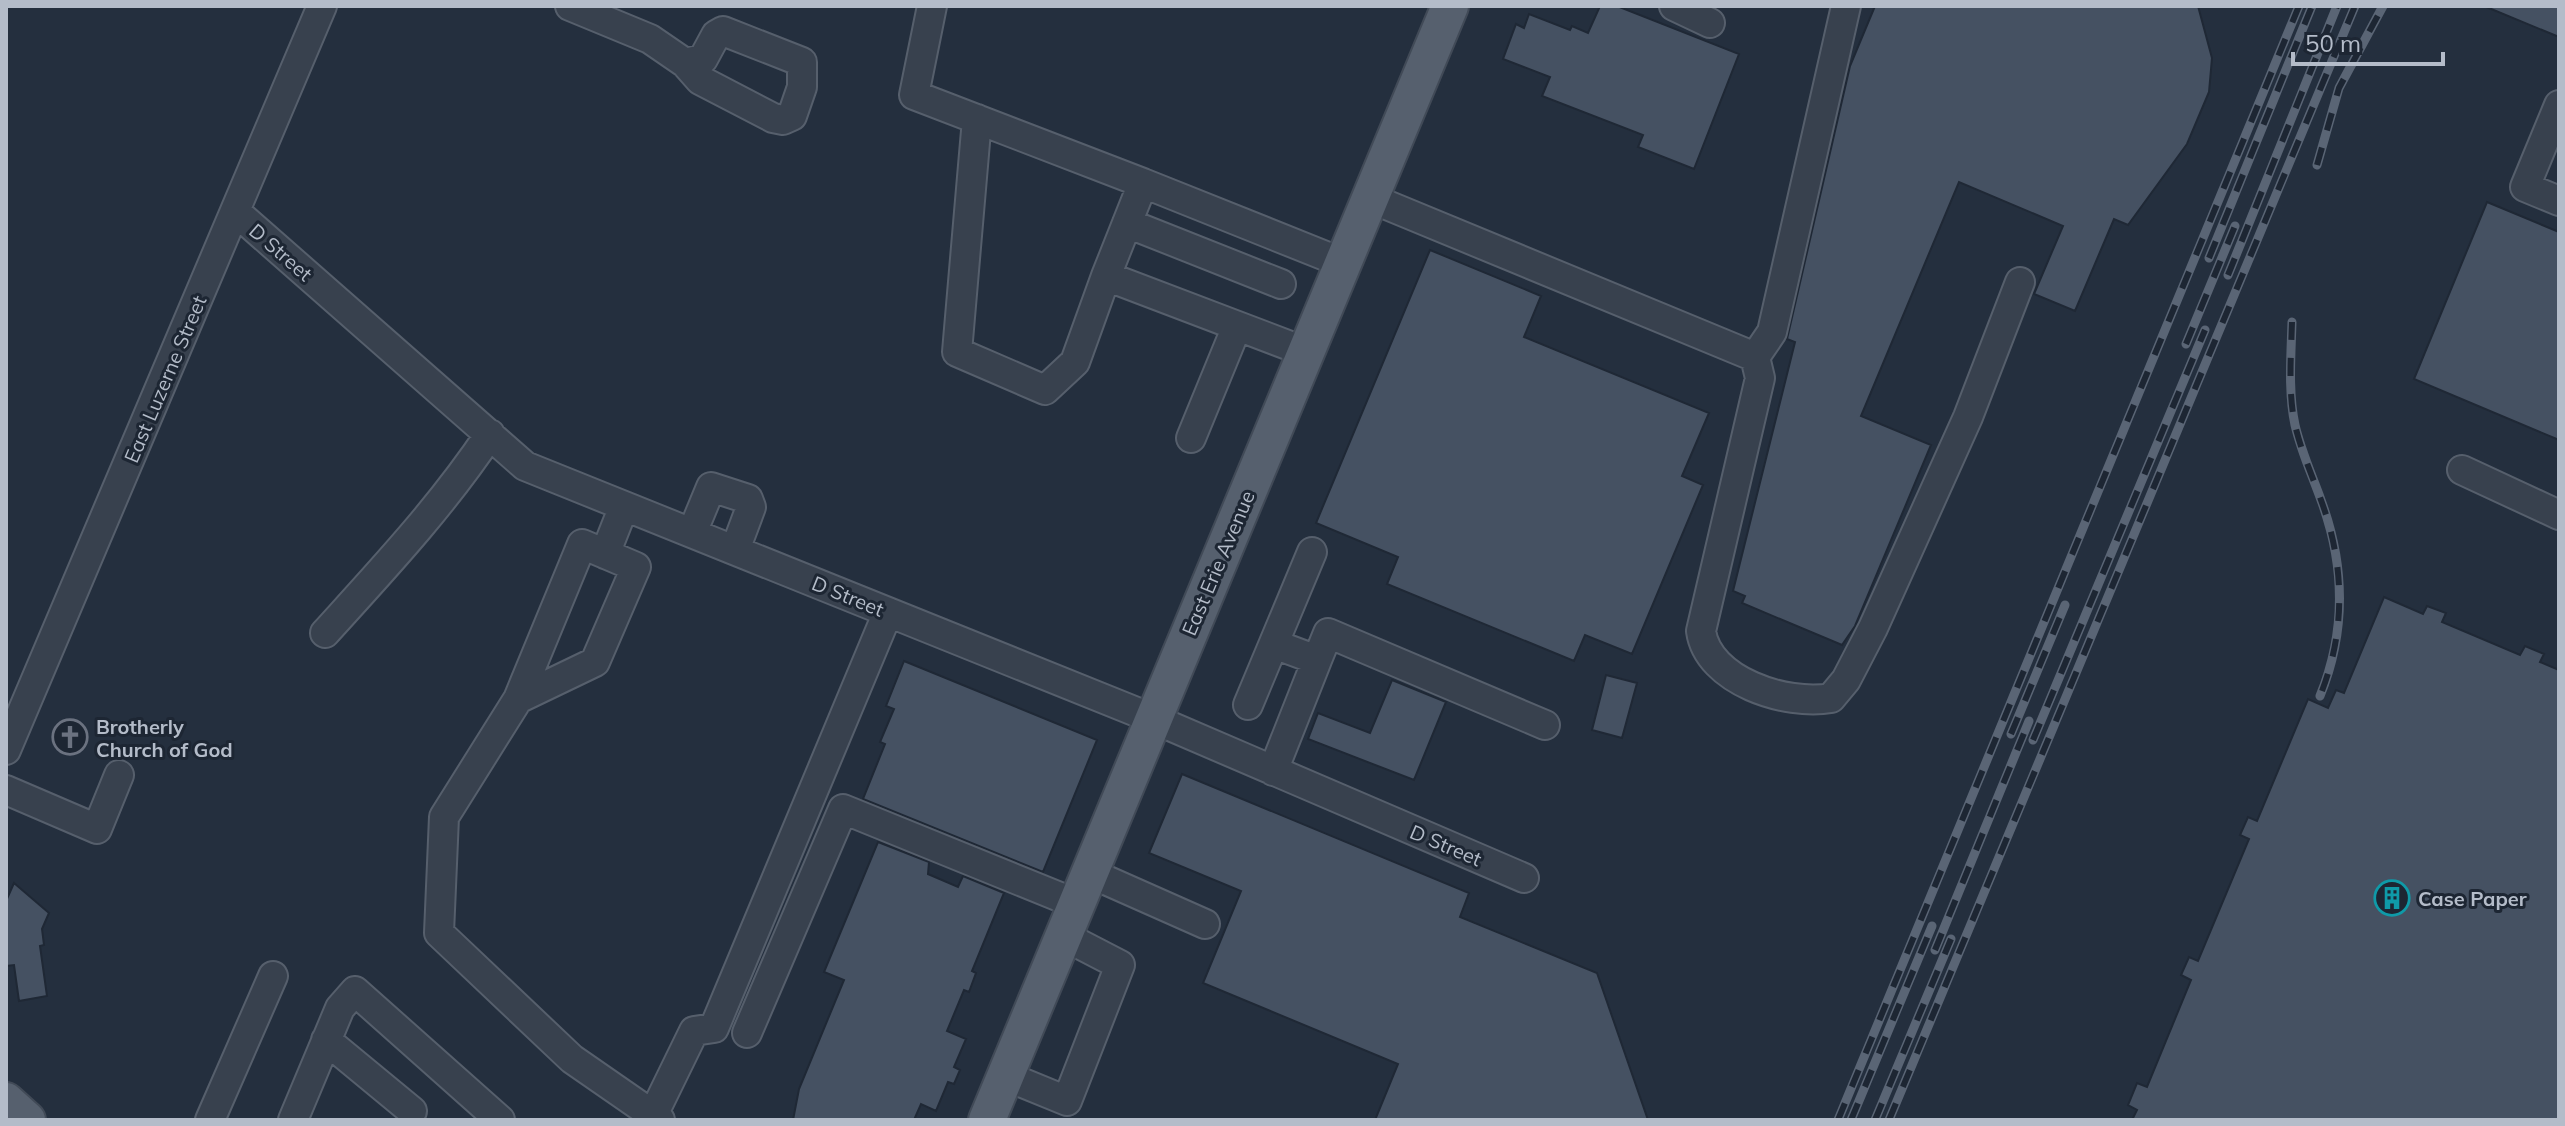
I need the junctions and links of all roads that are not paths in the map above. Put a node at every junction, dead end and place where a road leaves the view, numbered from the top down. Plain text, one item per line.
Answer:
1 (322, 6) edge
2 (570, 6) edge
3 (932, 6) edge
4 (1450, 6) edge
5 (1674, 6) edge
6 (1846, 6) edge
7 (1710, 23) dead end
8 (685, 63) dead end
9 (2559, 105) edge
10 (977, 119) junction
11 (1143, 183) junction
12 (1370, 198) junction
13 (2559, 201) edge
14 (236, 212) junction
15 (1127, 223) junction
16 (1343, 263) junction
17 (1106, 276) junction
18 (2020, 282) dead end
19 (1281, 284) dead end
20 (1237, 326) junction
21 (1306, 352) junction
22 (1755, 357) junction
23 (490, 434) junction
24 (1191, 438) dead end
25 (2462, 470) dead end
26 (624, 506) junction
27 (2559, 515) edge
28 (692, 533) junction
29 (735, 550) junction
30 (1312, 552) dead end
31 (605, 554) junction
32 (888, 612) junction
33 (325, 633) dead end
34 (1274, 644) junction
35 (1317, 660) junction
36 (518, 699) junction
37 (1248, 705) dead end
38 (1154, 719) junction
39 (1545, 725) dead end
40 (6, 750) edge
41 (1273, 771) junction
42 (119, 775) dead end
43 (6, 790) edge
44 (1524, 878) dead end
45 (1077, 904) junction
46 (1205, 924) dead end
47 (273, 976) dead end
48 (747, 1033) dead end
49 (326, 1040) junction
50 (1006, 1076) junction
51 (6, 1101) edge
52 (412, 1111) dead end
53 (657, 1117) edge
54 (27, 1120) edge
55 (210, 1120) edge
56 (293, 1120) edge
57 (500, 1120) edge
58 (987, 1120) edge

1 - 14 street, East Luzerne Street
2 - 8 street
3 - 10 street
4 - 12 main road, East Erie Avenue
5 - 7 street
6 - 22 street
9 - 13 street
10 - 11 street
10 - 17 street
11 - 15 street
11 - 16 street
12 - 16 main road, East Erie Avenue
12 - 22 street
14 - 23 street, D Street
14 - 40 street, East Luzerne Street
15 - 17 street
15 - 19 street
16 - 21 main road, East Erie Avenue
17 - 20 street
18 - 22 street
20 - 21 street
20 - 24 street
21 - 38 main road, East Erie Avenue
23 - 26 street, D Street
23 - 33 street
25 - 27 street
26 - 28 street, D Street
26 - 31 street
28 - 29 street, D Street
28 - 29 street
29 - 32 street, D Street
30 - 34 street
31 - 36 street
31 - 36 street
32 - 38 street, D Street
32 - 53 street
34 - 35 street
34 - 37 street
35 - 39 street
35 - 41 street
36 - 53 street
38 - 41 street, D Street
38 - 45 main road, East Erie Avenue
41 - 44 street, D Street
42 - 43 street
45 - 46 street
45 - 48 street
45 - 50 main road, East Erie Avenue
45 - 50 street
47 - 55 street
49 - 52 street
49 - 56 street
49 - 57 street
50 - 58 main road, East Erie Avenue
51 - 54 main road

